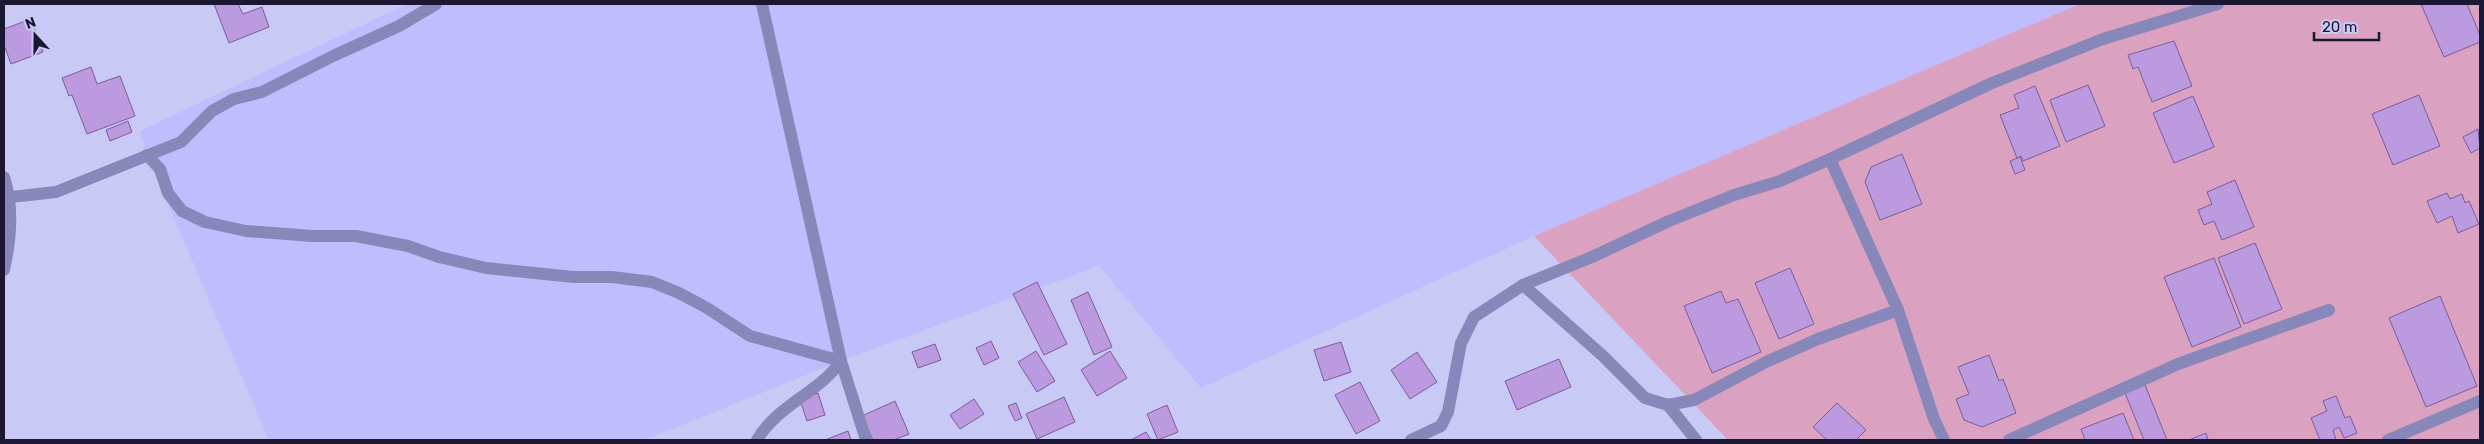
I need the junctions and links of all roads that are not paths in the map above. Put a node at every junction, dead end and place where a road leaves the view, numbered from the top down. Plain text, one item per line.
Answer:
1 (436, 4) edge
2 (762, 4) edge
3 (2218, 4) edge
4 (147, 155) junction
5 (1830, 159) junction
6 (4, 177) edge
7 (11, 197) junction
8 (4, 270) edge
9 (1523, 285) junction
10 (1898, 310) junction
11 (2329, 310) dead end
12 (841, 361) junction
13 (2480, 401) edge
14 (1668, 405) junction
15 (757, 440) edge
16 (866, 440) edge
17 (1411, 440) edge
18 (1696, 440) edge
19 (1944, 440) edge
20 (2009, 440) edge
21 (2388, 440) edge

1 - 4 street
2 - 12 street
3 - 5 street
4 - 7 street
4 - 12 street
5 - 9 street
5 - 10 street
6 - 7 street
7 - 8 street
9 - 14 street
9 - 17 street
10 - 14 street
10 - 19 street
11 - 20 street
12 - 15 street
12 - 16 street
13 - 21 street
14 - 18 street

